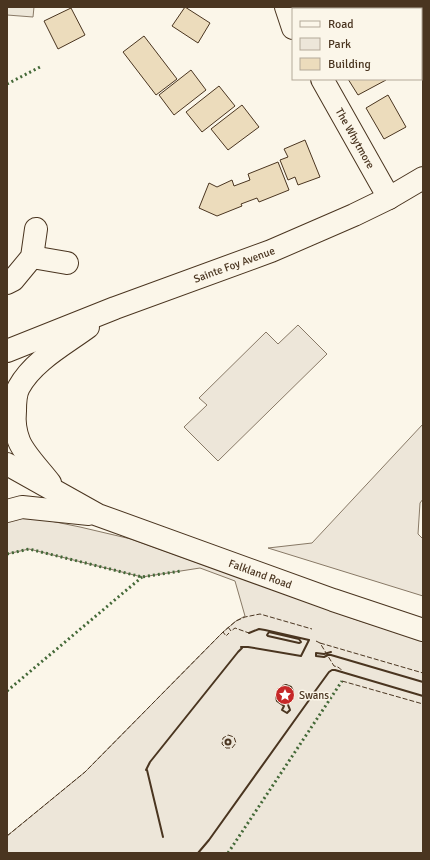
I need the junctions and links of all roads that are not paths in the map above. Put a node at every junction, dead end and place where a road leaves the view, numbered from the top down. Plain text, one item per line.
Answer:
1 (286, 7) edge
2 (292, 25) edge
3 (323, 80) edge
4 (423, 178) edge
5 (389, 198) junction
6 (36, 229) dead end
7 (32, 257) junction
8 (67, 263) dead end
9 (7, 283) edge
10 (115, 308) junction
11 (39, 338) junction
12 (7, 351) edge
13 (7, 366) edge
14 (7, 464) edge
15 (59, 493) junction
16 (7, 511) edge
17 (98, 515) junction
18 (423, 630) edge

1 - 2 main road
3 - 5 main road, The Whytmore
4 - 5 main road, Sainte Foy Avenue
5 - 10 main road, Sainte Foy Avenue
6 - 7 main road
7 - 8 main road
7 - 9 main road
10 - 11 main road, Sainte Foy Avenue
10 - 15 main road
11 - 12 main road, Sainte Foy Avenue
11 - 13 main road, Sainte Foy Avenue
14 - 15 main road, Falkland Road
15 - 17 main road, Falkland Road
16 - 17 main road, Falkland Road
17 - 18 main road, Falkland Road

